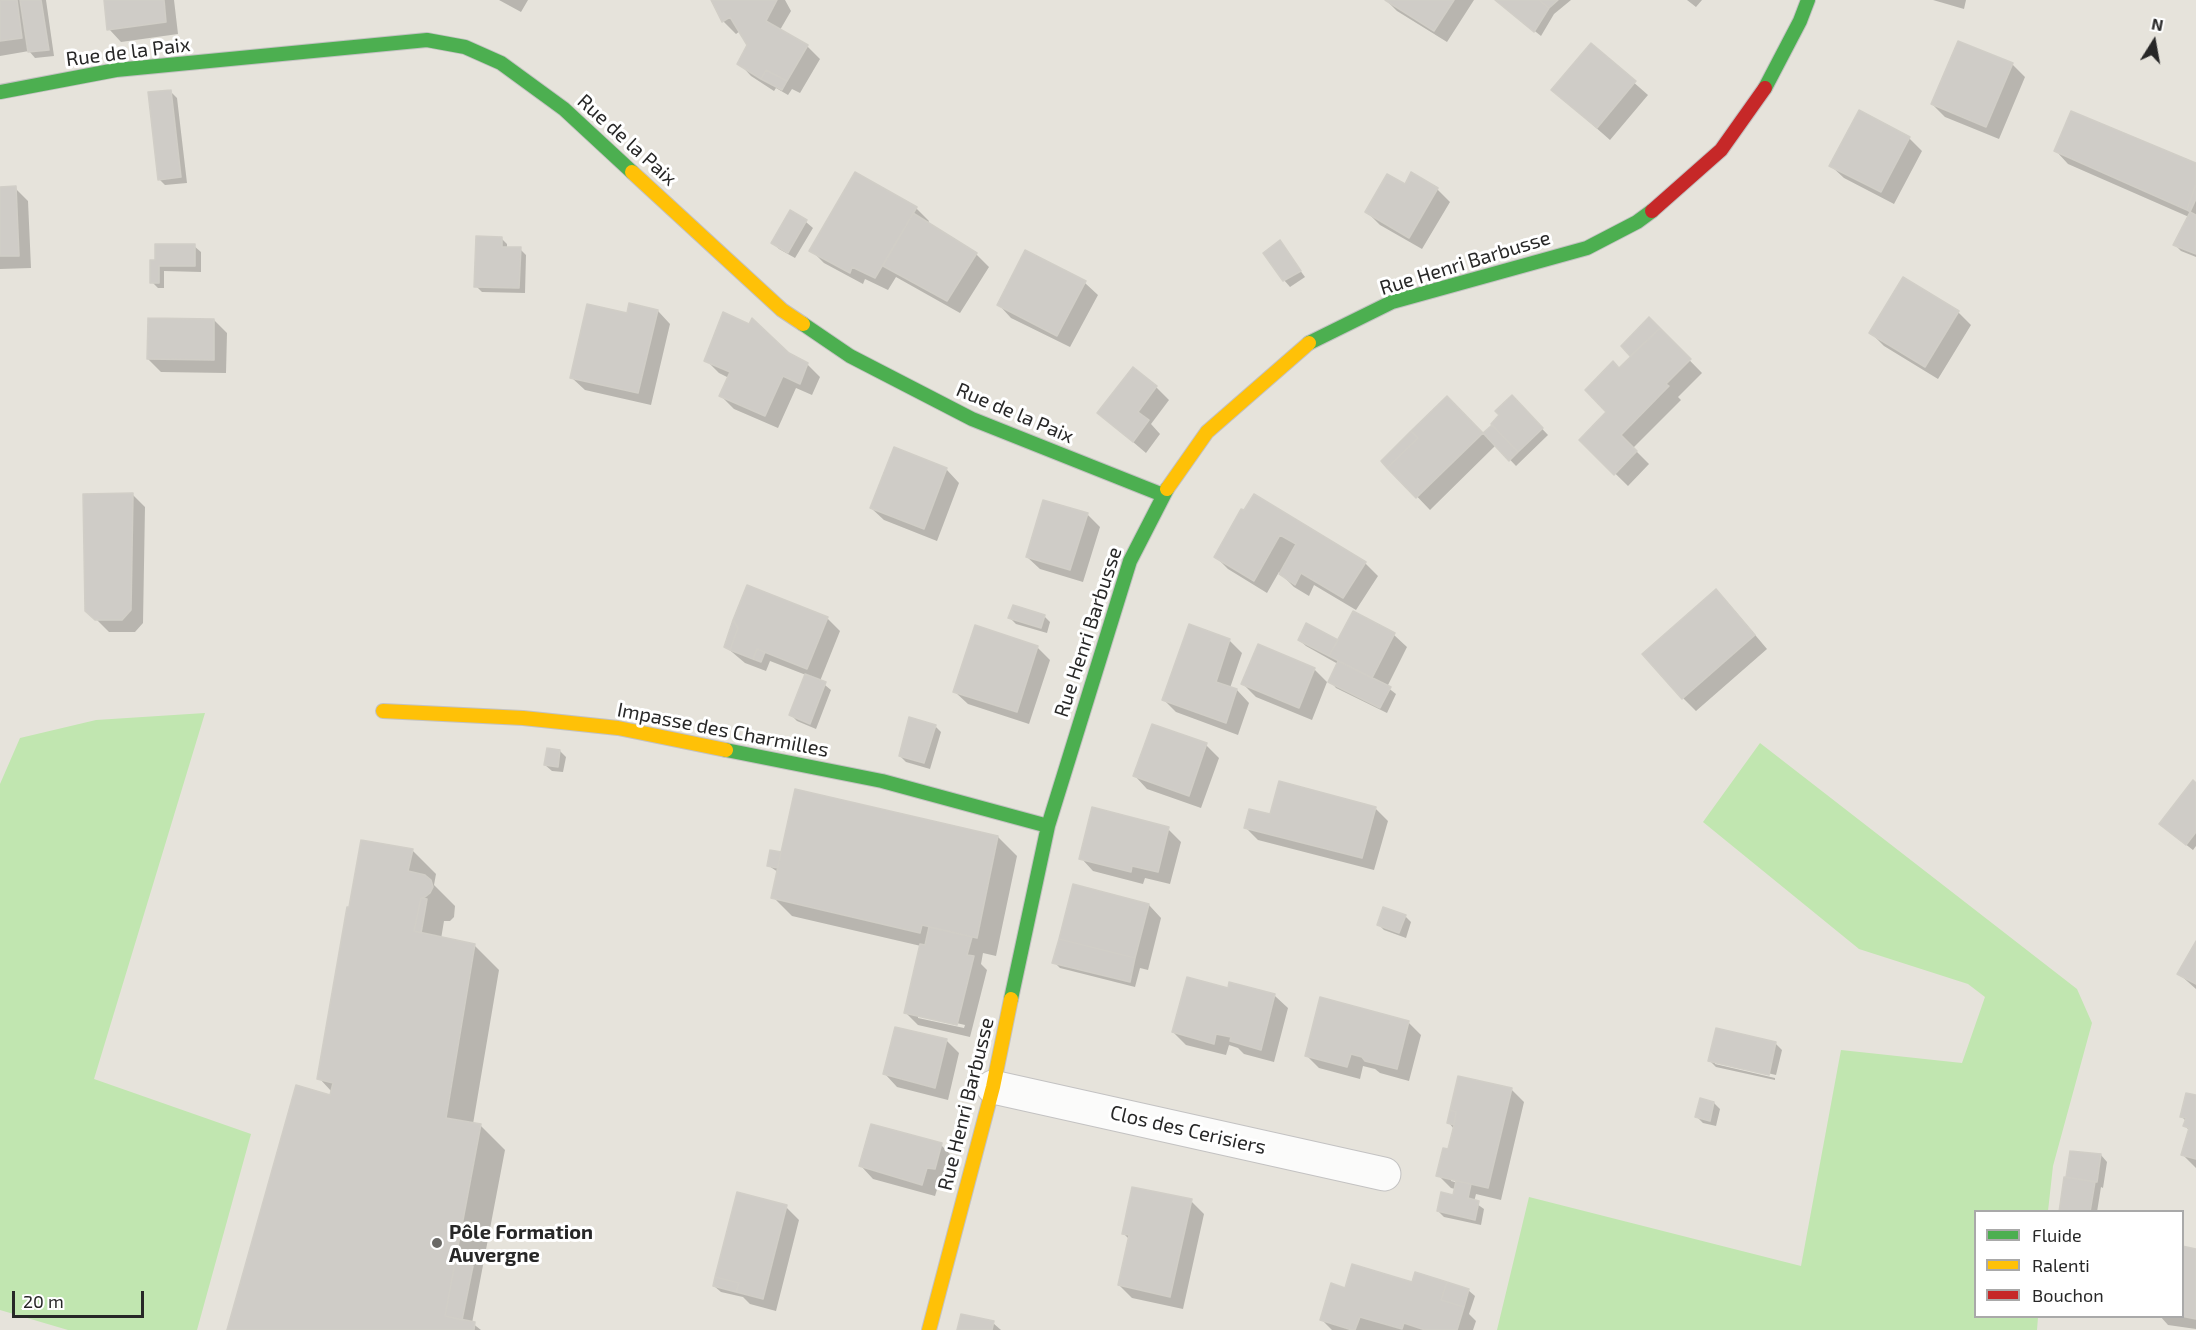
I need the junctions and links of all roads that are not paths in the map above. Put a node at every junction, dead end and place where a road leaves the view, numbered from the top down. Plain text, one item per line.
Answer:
1 (1808, 0) edge
2 (0, 92) edge
3 (1163, 495) junction
4 (383, 711) dead end
5 (1048, 826) junction
6 (993, 1087) junction
7 (1384, 1174) dead end
8 (929, 1330) edge

1 - 3 street, Rue Henri Barbusse
2 - 3 street, Rue de la Paix
3 - 5 street, Rue Henri Barbusse
4 - 5 street, Impasse des Charmilles
5 - 6 street, Rue Henri Barbusse
6 - 7 street, Clos des Cerisiers
6 - 8 street, Rue Henri Barbusse

